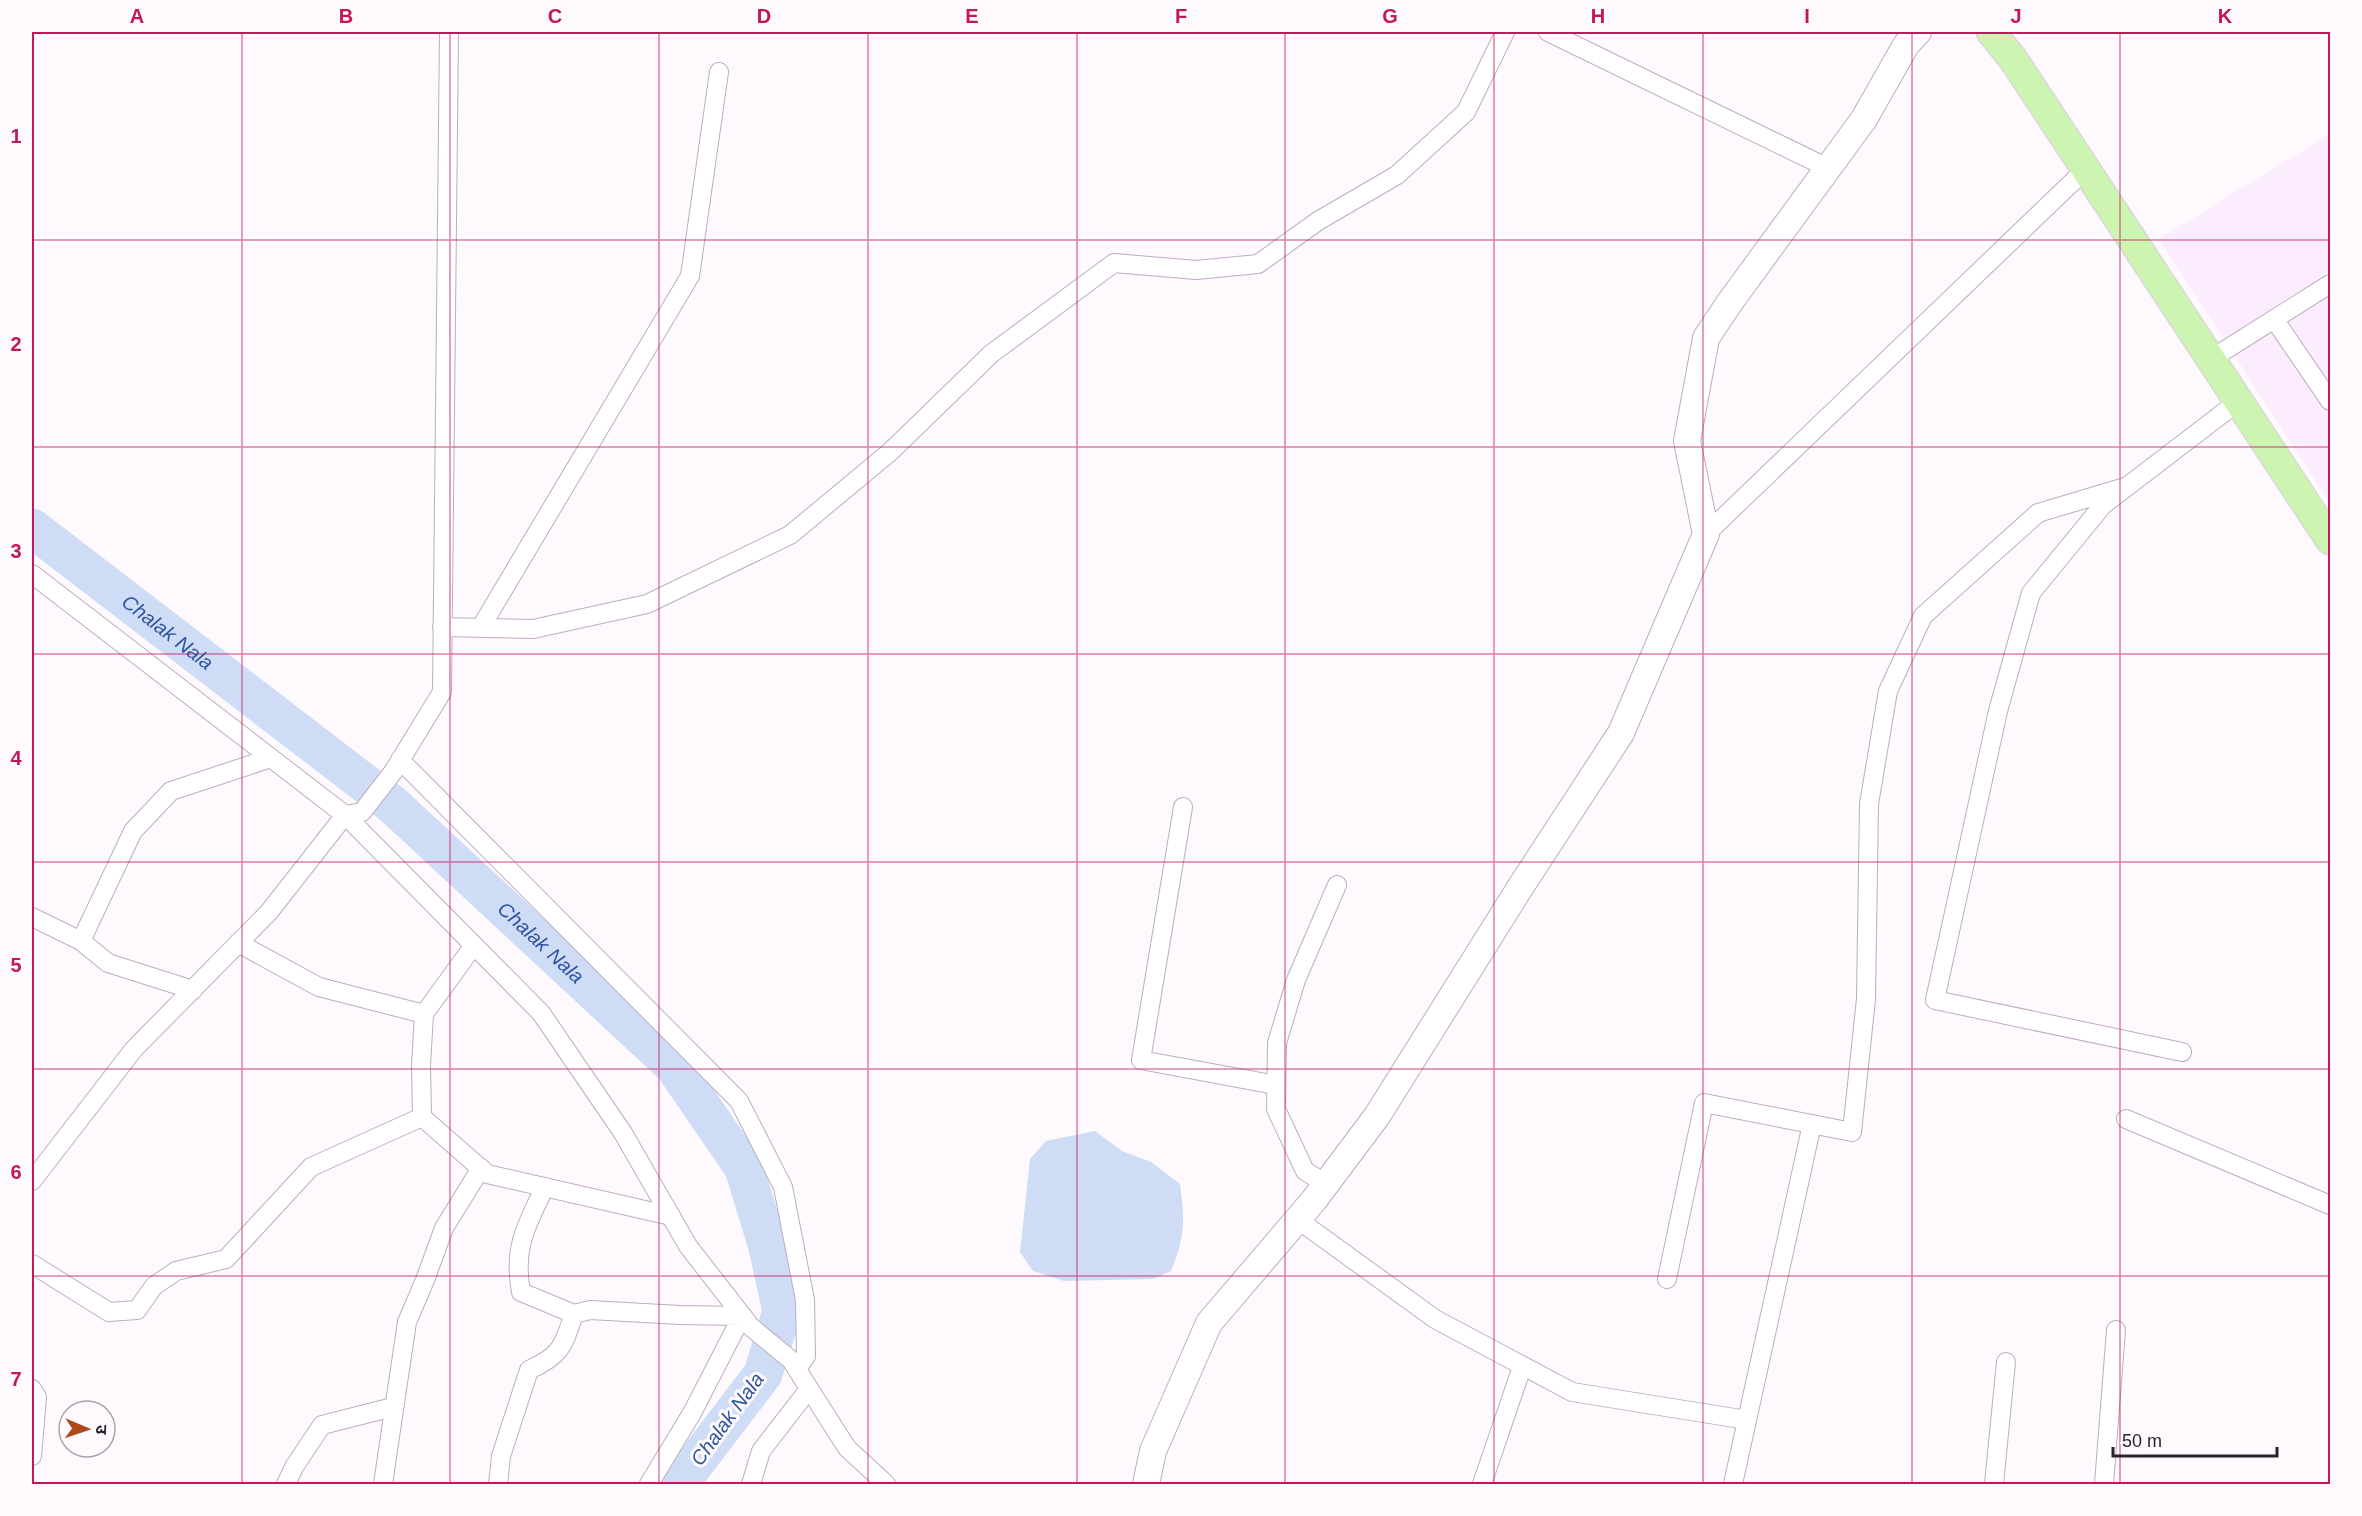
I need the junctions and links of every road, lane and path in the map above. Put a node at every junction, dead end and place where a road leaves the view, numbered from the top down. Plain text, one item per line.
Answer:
1 (449, 32) edge
2 (1505, 32) edge
3 (1548, 32) edge
4 (1918, 32) edge
5 (1991, 32) edge
6 (1584, 38) edge
7 (719, 72) dead end
8 (1828, 168) junction
9 (2085, 169) junction
10 (2331, 284) edge
11 (2274, 319) junction
12 (2211, 359) junction
13 (2239, 401) junction
14 (2331, 401) edge
15 (2128, 486) junction
16 (1706, 534) junction
17 (2331, 540) edge
18 (36, 584) edge
19 (442, 627) junction
20 (481, 627) junction
21 (271, 758) junction
22 (396, 766) junction
23 (1183, 807) dead end
24 (353, 814) junction
25 (1337, 885) dead end
26 (32, 917) edge
27 (81, 941) junction
28 (238, 944) junction
29 (474, 945) junction
30 (193, 990) junction
31 (424, 1014) junction
32 (2182, 1052) dead end
33 (1276, 1085) junction
34 (422, 1117) junction
35 (2126, 1119) dead end
36 (1812, 1124) junction
37 (481, 1168) junction
38 (32, 1181) edge
39 (1326, 1184) junction
40 (545, 1187) junction
41 (2331, 1205) edge
42 (670, 1216) junction
43 (1297, 1219) junction
44 (32, 1264) edge
45 (1667, 1279) dead end
46 (574, 1314) junction
47 (747, 1322) junction
48 (2116, 1330) dead end
49 (2006, 1362) dead end
50 (794, 1365) junction
51 (1522, 1367) junction
52 (32, 1389) edge
53 (809, 1389) junction
54 (393, 1407) junction
55 (1747, 1420) junction
56 (32, 1456) edge
57 (865, 1477) edge
58 (286, 1485) edge
59 (383, 1485) edge
60 (498, 1485) edge
61 (649, 1485) edge
62 (751, 1485) edge
63 (886, 1485) edge
64 (1146, 1485) edge
65 (1482, 1485) edge
66 (1733, 1485) edge
67 (1994, 1485) edge
68 (2104, 1485) edge

1 - 19 street
2 - 20 street
3 - 6 street
4 - 8 street
5 - 9 main road
6 - 8 street
7 - 20 street
8 - 16 street
9 - 12 main road
9 - 16 street
10 - 11 street
11 - 12 street
11 - 14 street
12 - 13 main road
13 - 15 street
13 - 17 main road
15 - 32 street
15 - 36 street
16 - 39 street
18 - 21 street
19 - 20 street
19 - 22 street
21 - 24 street
21 - 27 street
22 - 24 street
22 - 50 street
23 - 33 street
24 - 28 street
24 - 29 street
25 - 33 street
26 - 27 street
27 - 30 street
28 - 30 street
28 - 31 street
29 - 31 street
29 - 42 street
30 - 38 street
31 - 34 street
33 - 39 street
34 - 37 street
34 - 44 street
35 - 41 street
36 - 45 street
36 - 55 street
37 - 40 street
37 - 54 street
39 - 43 street
40 - 42 street
40 - 46 street
42 - 47 street
43 - 51 street
43 - 64 street
46 - 47 street
46 - 60 street
47 - 50 street
47 - 61 street
48 - 68 street
49 - 67 street
50 - 53 street
51 - 55 street
51 - 65 street
52 - 56 street
53 - 57 street
53 - 62 street
54 - 58 street
54 - 59 street
55 - 66 street
57 - 63 street

